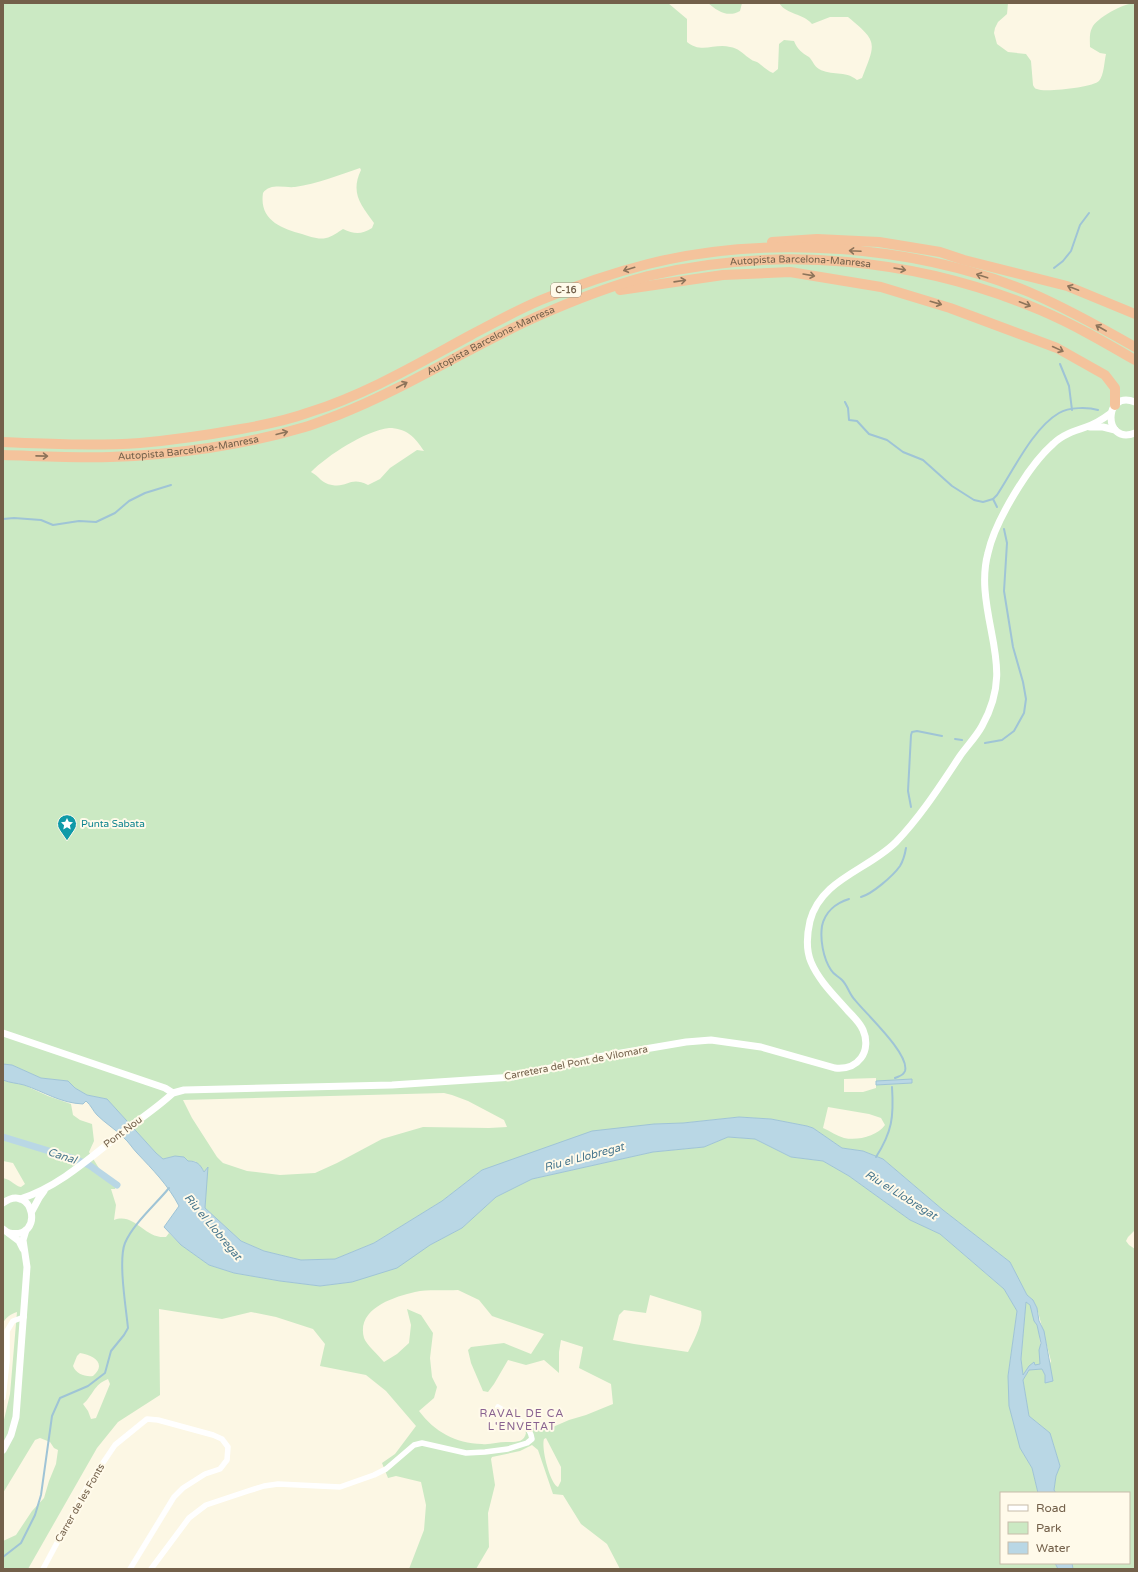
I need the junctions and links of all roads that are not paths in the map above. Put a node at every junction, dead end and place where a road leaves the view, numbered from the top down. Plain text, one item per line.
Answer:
1 (647, 264) junction
2 (600, 292) junction
3 (1135, 314) edge
4 (1135, 347) edge
5 (1135, 360) edge
6 (1135, 402) edge
7 (1113, 409) junction
8 (1087, 427) junction
9 (1115, 430) junction
10 (1135, 433) edge
11 (3, 442) edge
12 (3, 455) edge
13 (3, 1033) edge
14 (171, 1095) junction
15 (48, 1187) junction
16 (20, 1199) junction
17 (3, 1203) edge
18 (32, 1211) junction
19 (26, 1230) junction
20 (6, 1231) edge
21 (24, 1250) junction
22 (24, 1317) junction
23 (3, 1398) edge
24 (498, 1407) dead end
25 (3, 1450) edge
26 (43, 1569) edge
27 (130, 1569) edge
28 (151, 1569) edge

3 -> 1 highway
4 -> 1 highway, Autopista Barcelona-Manresa / C-16
1 -> 11 highway, Autopista Barcelona-Manresa / C-16
2 -> 5 highway, Autopista Barcelona-Manresa / C-16
2 -> 7 highway
12 -> 2 highway, Autopista Barcelona-Manresa / C-16
6 - 7 street
7 - 8 street, Carretera del Pont de Vilomara
7 - 9 street
8 - 9 street, Carretera del Pont de Vilomara
8 - 14 street, Carretera del Pont de Vilomara
9 - 10 street, Carretera del Pont de Vilomara
13 - 14 street
14 - 15 street, Pont Nou
15 - 16 street
15 - 18 street
16 - 17 street
16 - 18 street
18 - 19 street
19 - 20 street
19 - 21 street
20 - 21 street
21 - 22 street
22 - 23 street
22 - 25 street
24 - 28 street
26 - 27 street, Carrer de les Fonts

